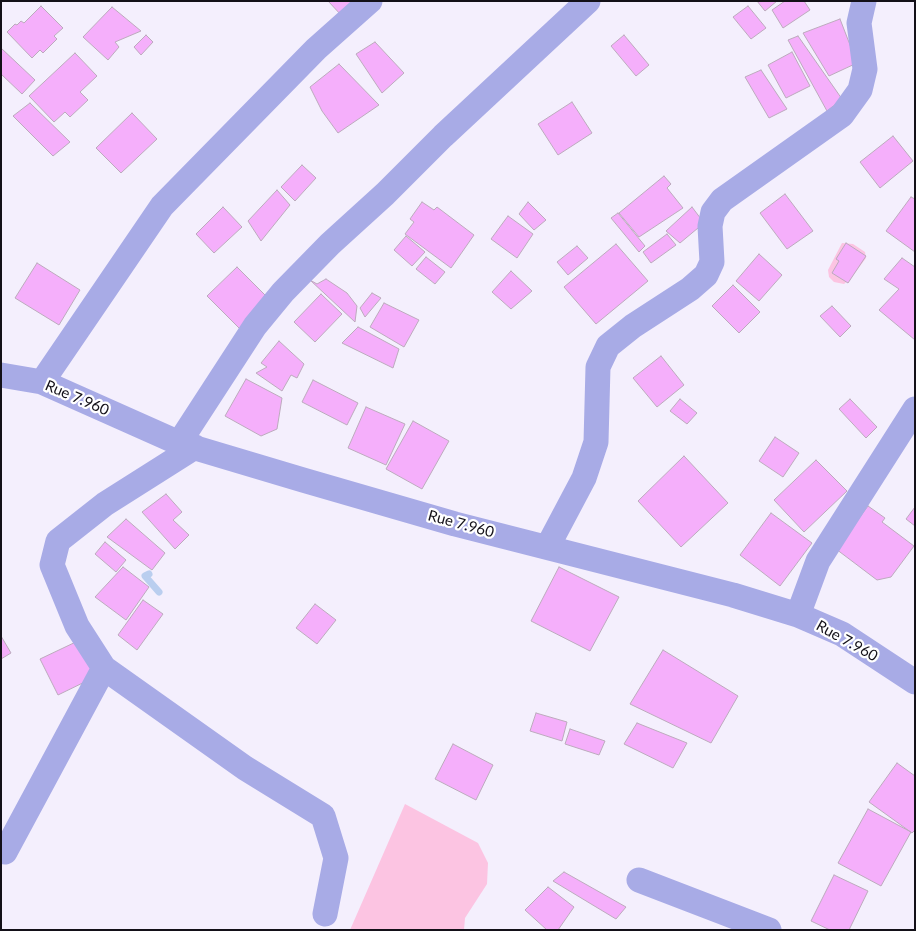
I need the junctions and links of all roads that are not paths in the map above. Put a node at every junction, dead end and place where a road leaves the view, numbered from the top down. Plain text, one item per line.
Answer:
1 (370, 1) edge
2 (588, 1) edge
3 (864, 1) edge
4 (1, 375) edge
5 (42, 382) junction
6 (915, 409) edge
7 (187, 445) junction
8 (548, 546) junction
9 (798, 615) junction
10 (104, 668) junction
11 (915, 682) edge
12 (1, 846) edge
13 (639, 880) dead end
14 (325, 914) dead end
15 (769, 930) edge

1 - 5 street
2 - 7 street
3 - 8 street
4 - 5 street, Rue 7.960
5 - 7 street, Rue 7.960
6 - 9 street
7 - 8 street, Rue 7.960
7 - 10 street
8 - 9 street, Rue 7.960
9 - 11 street, Rue 7.960
10 - 12 street
10 - 14 street
13 - 15 street

